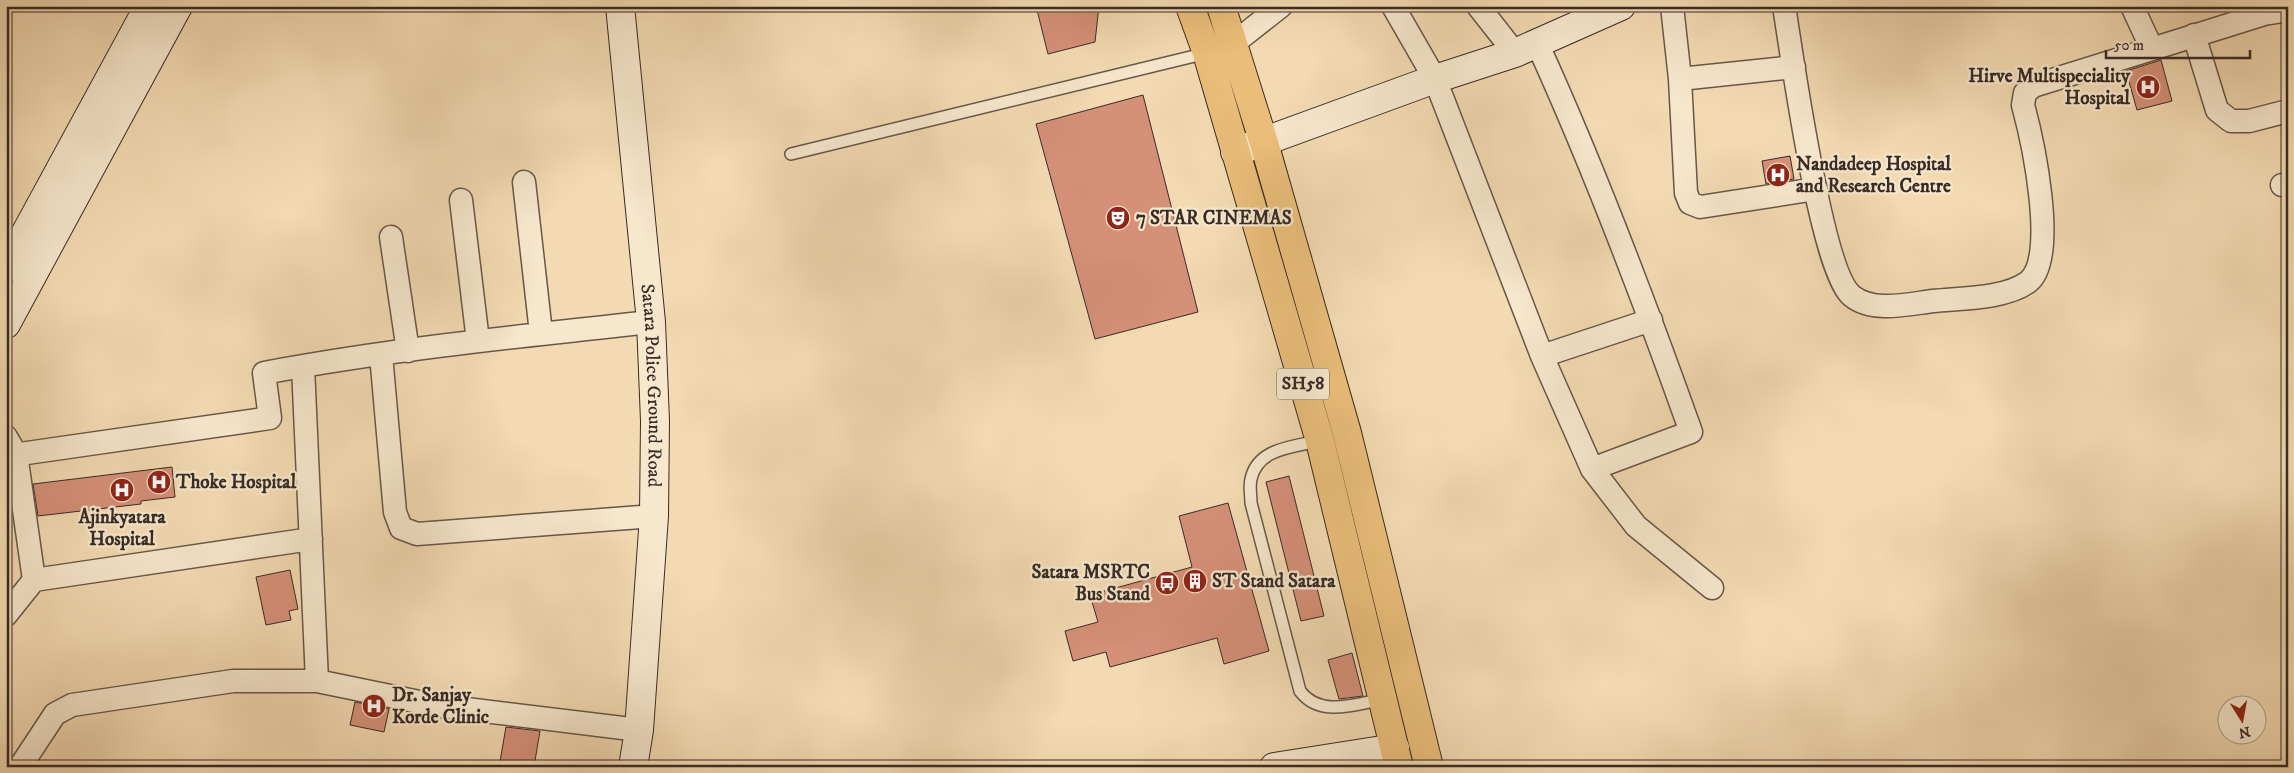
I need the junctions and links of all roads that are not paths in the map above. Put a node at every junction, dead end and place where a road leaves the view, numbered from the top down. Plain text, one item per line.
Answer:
1 (149, 6) edge
2 (178, 6) edge
3 (620, 6) edge
4 (1190, 6) edge
5 (1221, 6) edge
6 (1281, 6) edge
7 (1393, 6) edge
8 (1478, 6) edge
9 (1621, 6) edge
10 (1672, 6) edge
11 (1784, 6) edge
12 (2132, 6) edge
13 (2262, 10) edge
14 (2288, 10) edge
15 (2194, 35) junction
16 (1234, 43) junction
17 (1526, 48) junction
18 (2152, 49) junction
19 (1207, 53) junction
20 (1794, 67) junction
21 (1435, 79) junction
22 (1680, 79) junction
23 (2288, 111) edge
24 (1264, 143) junction
25 (1235, 152) junction
26 (791, 154) dead end
27 (524, 182) dead end
28 (1816, 189) junction
29 (461, 200) dead end
30 (391, 236) dead end
31 (6, 269) edge
32 (1651, 320) junction
33 (651, 322) junction
34 (6, 324) edge
35 (541, 334) junction
36 (478, 341) junction
37 (408, 351) junction
38 (380, 355) junction
39 (1542, 356) junction
40 (303, 366) junction
41 (1334, 437) junction
42 (10, 449) edge
43 (1592, 468) junction
44 (654, 516) junction
45 (311, 539) junction
46 (34, 580) junction
47 (1712, 588) dead end
48 (9, 606) edge
49 (317, 681) junction
50 (1397, 696) junction
51 (639, 730) junction
52 (1397, 758) edge
53 (20, 767) edge
54 (633, 767) edge
55 (1274, 767) edge
56 (1429, 767) edge

1 - 31 main road
2 - 34 main road
3 - 33 main road, Satara Police Ground Road
4 - 19 main road, SH58 / SH58
5 - 16 main road, SH58 / SH58
6 - 16 street
7 - 21 street
8 - 17 street
9 - 17 main road
10 - 22 street
11 - 20 street
12 - 18 street
13 - 14 street
13 - 15 street
15 - 18 street
15 - 23 street
16 - 19 street
16 - 24 main road, SH58 / SH58
17 - 21 main road
17 - 32 street
18 - 28 street
19 - 25 main road, SH58 / SH58
19 - 26 lane
20 - 22 street
20 - 28 street
21 - 24 main road
21 - 39 street
22 - 28 street
24 - 25 main road
24 - 41 main road, SH58 / SH58
25 - 41 main road, SH58 / SH58
27 - 35 street
29 - 36 street
30 - 37 street
32 - 39 street
32 - 43 street
33 - 35 street
33 - 44 main road, Satara Police Ground Road
35 - 36 street
36 - 37 street
37 - 38 street
38 - 40 street
38 - 44 street
39 - 43 street
40 - 42 street
40 - 45 street
41 - 50 main road, SH58 / SH58
41 - 50 lane
42 - 46 street
43 - 47 street
44 - 51 main road, Satara Police Ground Road
45 - 46 street
45 - 49 street
46 - 48 street
49 - 51 street
49 - 53 street
50 - 52 main road, SH58 / SH58
50 - 56 main road, SH58 / SH58
51 - 54 main road, Satara Police Ground Road
52 - 55 main road

